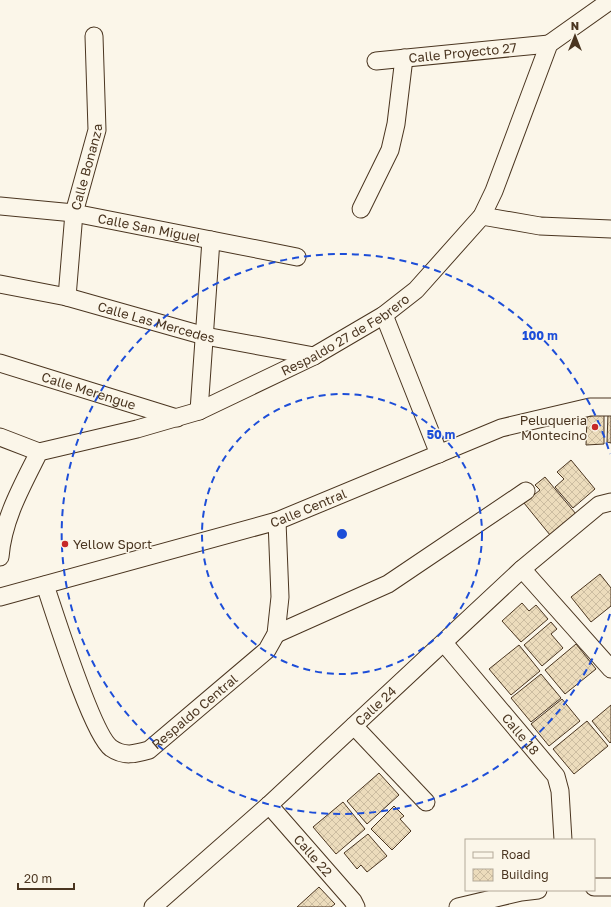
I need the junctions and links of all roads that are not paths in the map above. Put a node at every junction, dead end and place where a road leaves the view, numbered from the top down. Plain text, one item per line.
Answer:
1 (611, 0) edge
2 (94, 36) dead end
3 (549, 44) junction
4 (404, 58) junction
5 (376, 61) dead end
6 (0, 206) edge
7 (360, 209) dead end
8 (74, 213) junction
9 (482, 216) junction
10 (611, 228) edge
11 (211, 240) junction
12 (297, 257) dead end
13 (0, 284) edge
14 (67, 297) junction
15 (384, 315) junction
16 (204, 336) junction
17 (314, 356) junction
18 (0, 363) edge
19 (611, 407) edge
20 (199, 411) junction
21 (177, 418) junction
22 (0, 437) edge
23 (39, 452) junction
24 (439, 454) junction
25 (526, 491) dead end
26 (605, 504) edge
27 (277, 520) junction
28 (0, 549) edge
29 (522, 569) junction
30 (45, 585) junction
31 (0, 597) edge
32 (276, 634) junction
33 (444, 643) junction
34 (611, 669) edge
35 (354, 726) junction
36 (426, 802) dead end
37 (269, 805) junction
38 (563, 839) edge
39 (595, 887) edge
40 (611, 887) edge
41 (530, 891) edge
42 (153, 907) edge
43 (356, 907) edge
44 (458, 907) edge

1 - 3 street
2 - 8 street, Calle Bonanza
3 - 4 street, Calle Proyecto 27
3 - 9 street, Respaldo 27 de Febrero
4 - 5 street, Calle Proyecto 27
4 - 7 street
6 - 8 street, Calle San Miguel
8 - 11 street, Calle San Miguel
8 - 14 street, Calle Bonanza
9 - 10 street
9 - 15 street, Respaldo 27 de Febrero
11 - 12 street, Calle San Miguel
11 - 16 street
13 - 14 street, Calle Las Mercedes
14 - 16 street, Calle Las Mercedes
15 - 17 street, Respaldo 27 de Febrero
15 - 24 street
16 - 17 street, Calle Las Mercedes
16 - 20 street
17 - 20 street, Respaldo 27 de Febrero
18 - 21 street, Calle Merengue
19 - 24 street, Calle Central
20 - 21 street, Respaldo 27 de Febrero
21 - 23 street, Respaldo 27 de Febrero
22 - 23 street
23 - 28 street
24 - 27 street, Calle Central
25 - 32 street
26 - 29 street, Calle 24
27 - 30 street, Calle Central
27 - 32 street, Respaldo Central
29 - 33 street, Calle 24
29 - 34 street
30 - 31 street, Calle Central
30 - 32 street, Respaldo Central
33 - 35 street, Calle 24
33 - 38 street, Calle 18
35 - 36 street
35 - 37 street, Calle 24
37 - 42 street, Calle 24
37 - 43 street, Calle 22
39 - 40 street
41 - 44 street

